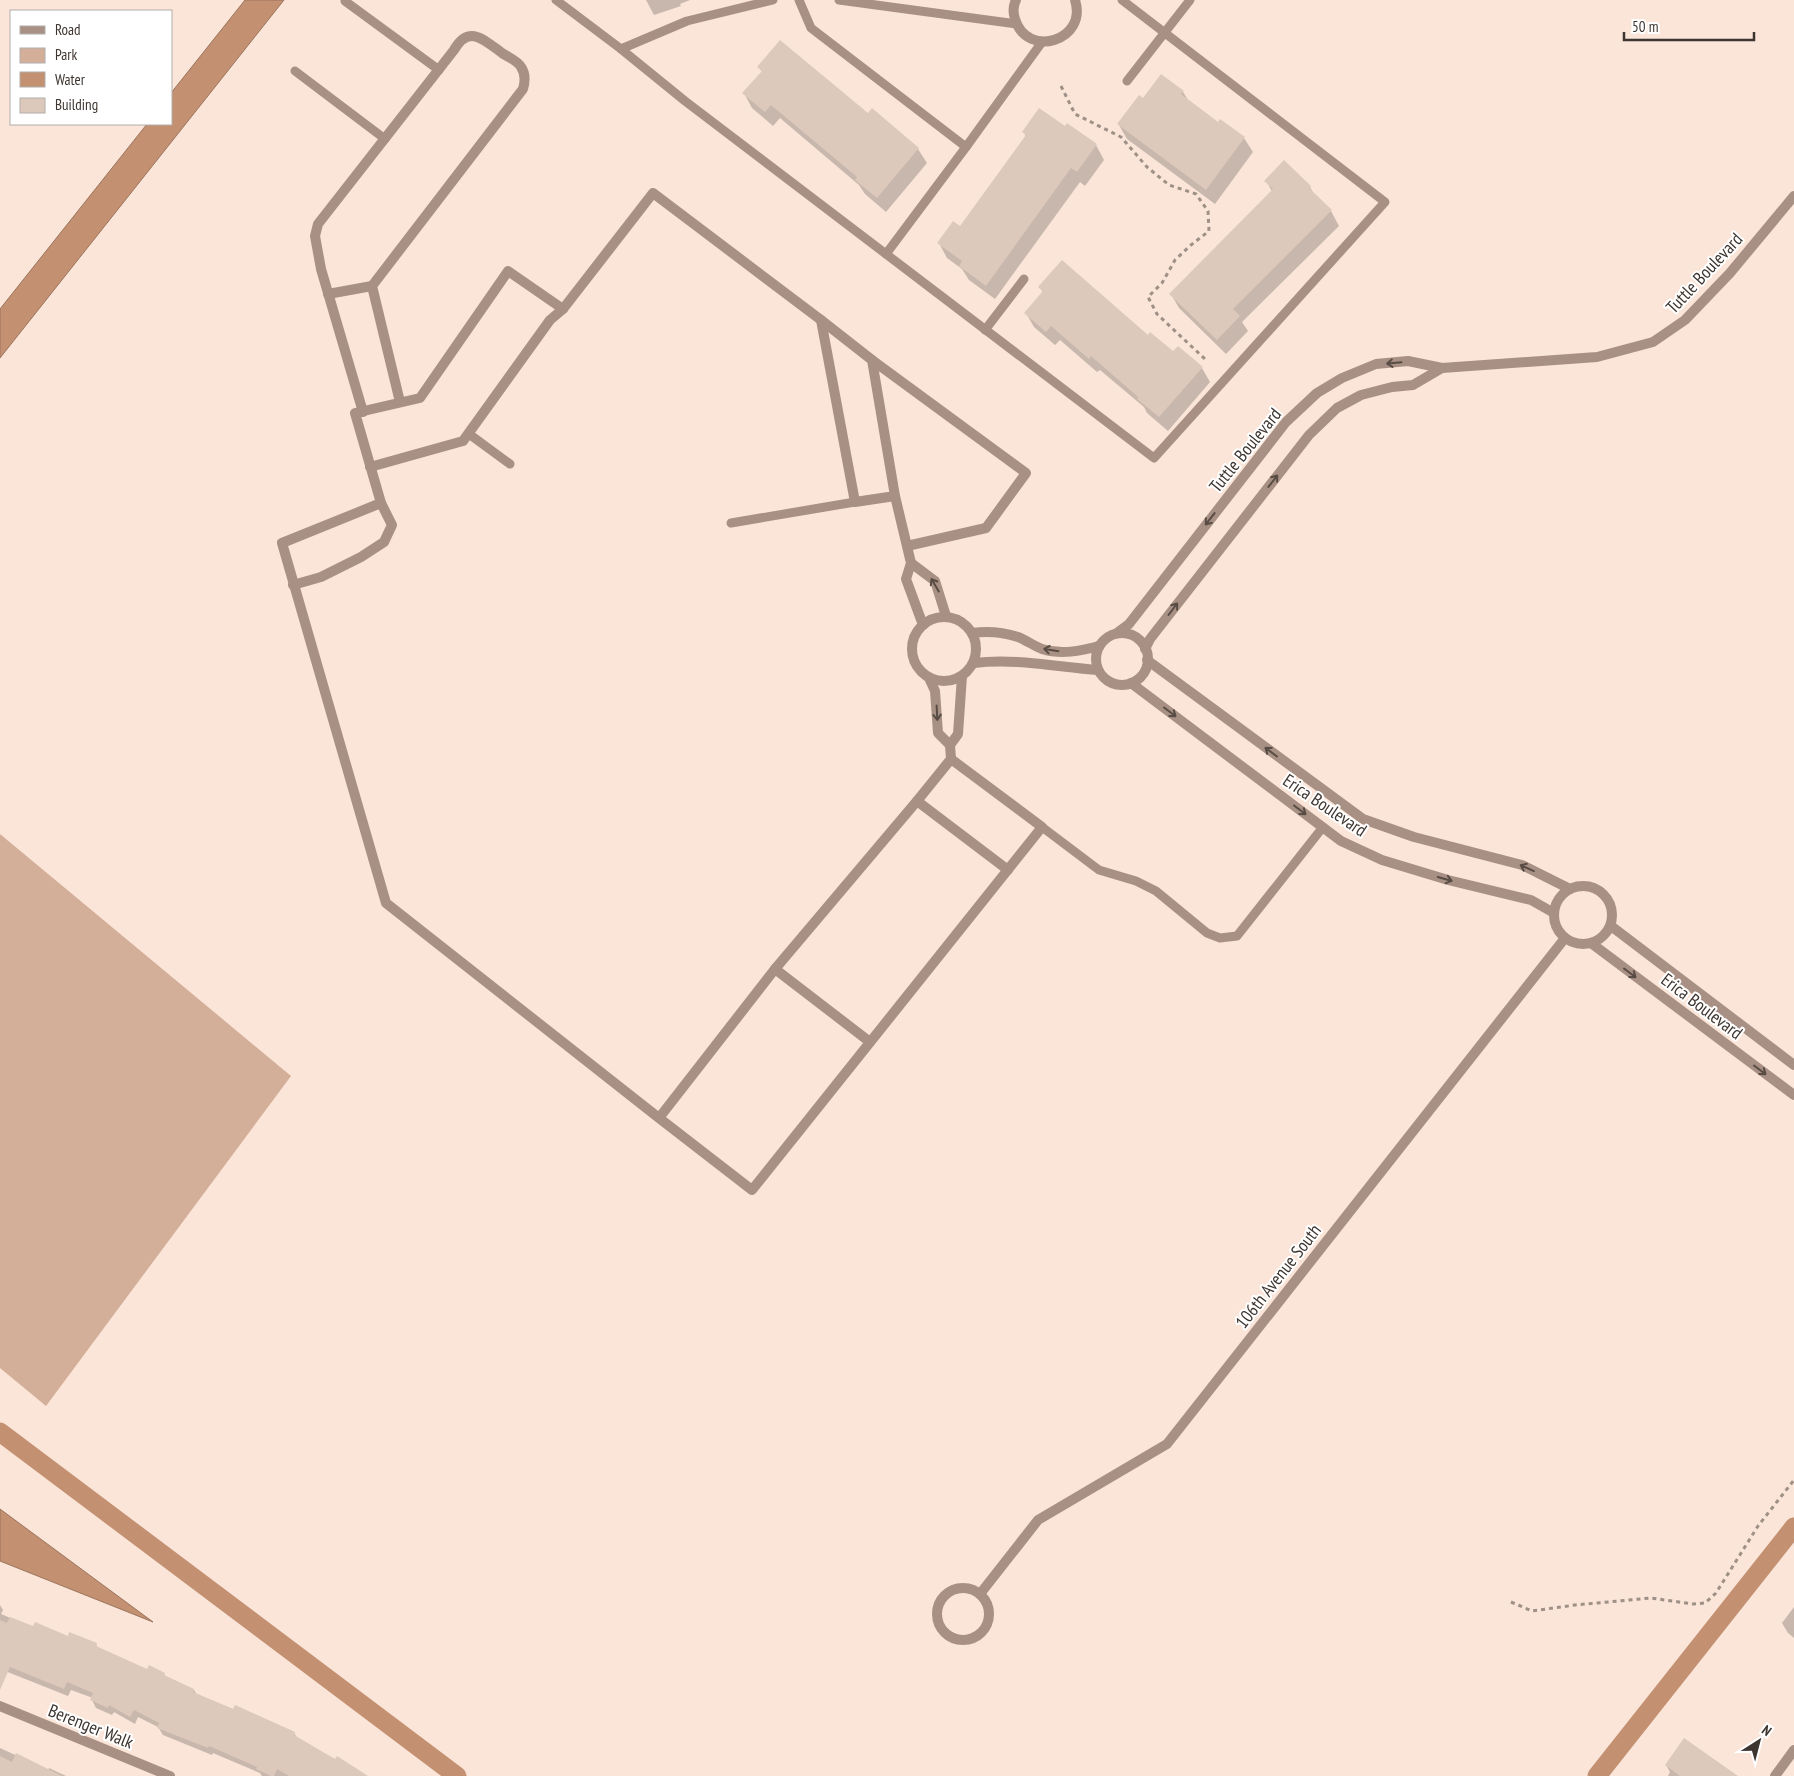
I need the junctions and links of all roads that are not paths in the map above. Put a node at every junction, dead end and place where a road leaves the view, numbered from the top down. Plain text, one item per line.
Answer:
1 (556, 0) edge
2 (773, 0) edge
3 (799, 0) edge
4 (839, 0) edge
5 (1016, 0) edge
6 (1122, 0) edge
7 (1190, 0) edge
8 (345, 1) edge
9 (1077, 1) edge
10 (1017, 24) junction
11 (1164, 33) junction
12 (1042, 42) junction
13 (621, 49) junction
14 (438, 70) junction
15 (295, 72) dead end
16 (1127, 81) dead end
17 (385, 139) junction
18 (966, 147) junction
19 (1794, 196) edge
20 (886, 254) junction
21 (1024, 279) dead end
22 (372, 286) junction
23 (328, 294) junction
24 (563, 309) junction
25 (821, 320) junction
26 (986, 330) junction
27 (872, 360) junction
28 (1442, 368) junction
29 (400, 402) junction
30 (363, 412) junction
31 (469, 434) junction
32 (510, 464) dead end
33 (370, 467) junction
34 (895, 496) junction
35 (855, 502) junction
36 (381, 503) junction
37 (731, 523) dead end
38 (907, 546) junction
39 (911, 563) junction
40 (294, 585) junction
41 (946, 616) junction
42 (923, 625) junction
43 (972, 633) junction
44 (1117, 633) junction
45 (1099, 646) junction
46 (1145, 649) junction
47 (1148, 660) junction
48 (974, 663) junction
49 (1098, 670) junction
50 (962, 676) junction
51 (928, 678) junction
52 (1132, 683) junction
53 (950, 745) junction
54 (951, 759) junction
55 (917, 801) junction
56 (1042, 827) junction
57 (1324, 828) junction
58 (1008, 870) junction
59 (1570, 889) junction
60 (1554, 913) junction
61 (1611, 926) junction
62 (1564, 938) junction
63 (1591, 943) junction
64 (775, 969) junction
65 (870, 1042) junction
66 (1794, 1065) edge
67 (1794, 1095) edge
68 (659, 1118) junction
69 (980, 1594) junction
70 (0, 1706) edge
71 (1794, 1750) edge
72 (170, 1776) edge
73 (1775, 1776) edge

1 - 13 lane
2 - 13 lane
3 - 18 lane
4 - 10 lane
5 - 10 street
6 - 11 lane
7 - 11 lane
8 - 14 lane
9 - 12 street
10 - 12 street
11 - 16 lane
11 - 26 lane
12 - 18 lane
13 - 20 lane
14 - 17 street
14 - 22 street
15 - 17 lane
17 - 23 street
18 - 20 lane
19 - 28 street, Tuttle Boulevard
20 - 26 lane
21 - 26 lane
22 - 23 street
22 - 29 street
23 - 30 street
24 - 25 street
24 - 29 street
24 - 31 street
25 - 27 street
25 - 35 street
27 - 34 street
27 - 38 street
28 -> 44 street, Tuttle Boulevard
46 -> 28 street, Tuttle Boulevard
29 - 30 street
30 - 33 street
31 - 32 lane
31 - 33 street
33 - 36 street
34 - 35 street
34 - 38 street
35 - 37 lane
36 - 40 street
36 - 40 street
38 - 39 street
41 -> 39 street
39 - 42 street
40 - 68 street
41 - 42 street
41 - 43 street
42 - 51 street
45 -> 43 street
43 - 48 street
44 - 45 street
44 - 46 street
45 - 49 street
46 - 47 street
47 - 52 street
59 -> 47 street, Erica Boulevard
48 - 49 street
48 - 50 street
49 - 52 street
50 - 51 street
50 - 53 street
51 -> 53 street
52 -> 57 street, Erica Boulevard
53 - 54 street
54 - 55 street
54 - 56 street
55 - 58 street
55 - 64 street
56 - 57 lane
56 - 58 street
57 -> 60 street, Erica Boulevard
58 - 65 street
59 - 60 street
59 - 61 street
60 - 62 street
61 - 63 street
61 - 66 street, Erica Boulevard
62 - 63 street
62 - 69 street, 106th Avenue South
63 -> 67 street, Erica Boulevard
64 - 65 street
64 - 68 street
65 - 68 street
69 - 69 street
70 - 72 street, Berenger Walk
71 - 73 street

